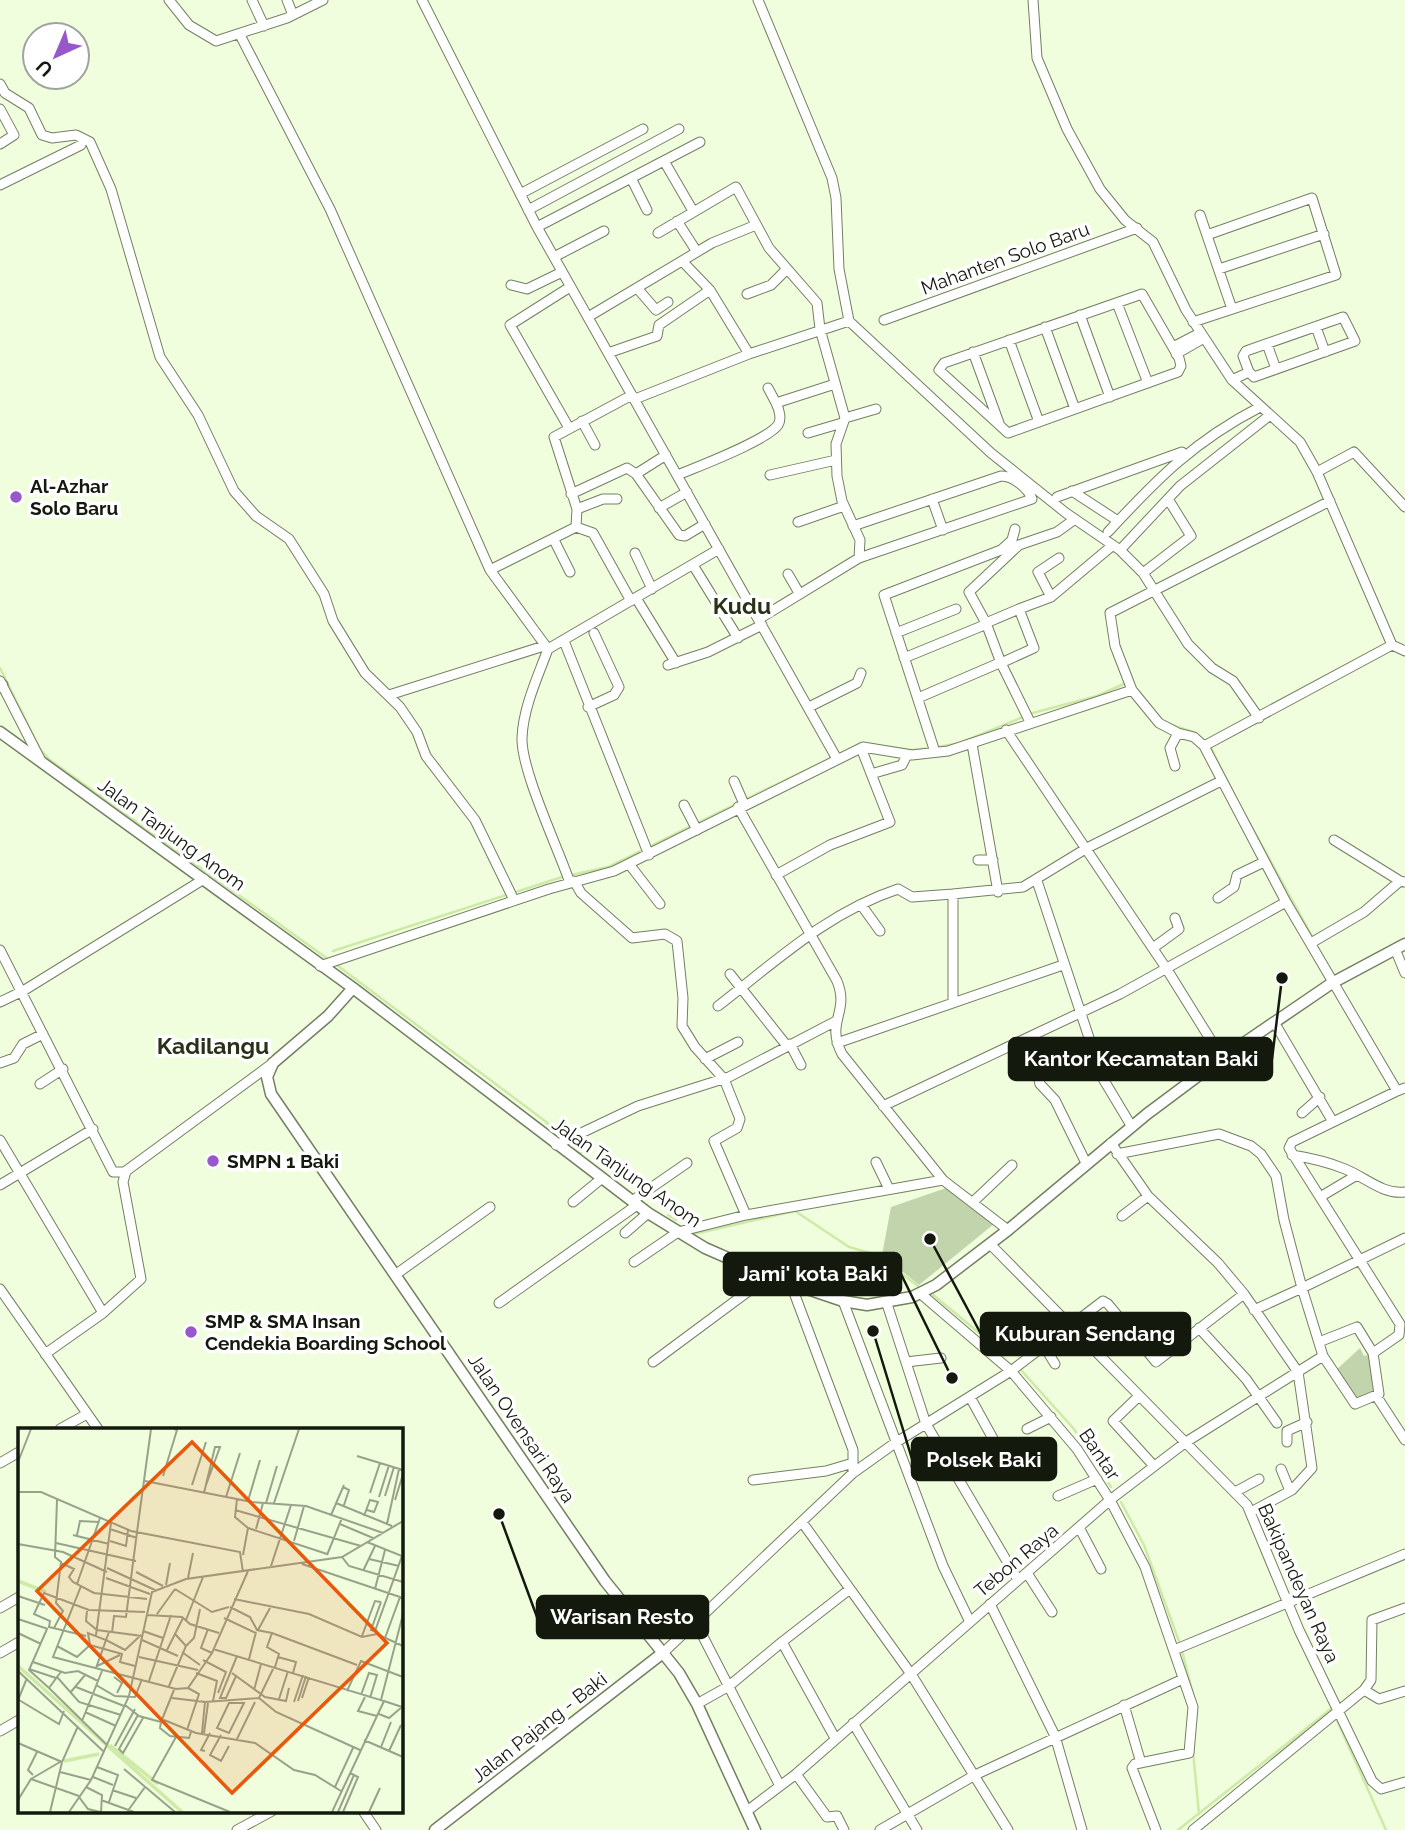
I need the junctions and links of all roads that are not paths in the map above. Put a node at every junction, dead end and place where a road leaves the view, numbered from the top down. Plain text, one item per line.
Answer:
1 (169, 0) edge
2 (252, 0) edge
3 (287, 0) edge
4 (323, 0) edge
5 (422, 0) edge
6 (758, 0) edge
7 (1033, 0) edge
8 (293, 15) junction
9 (264, 26) junction
10 (240, 34) junction
11 (0, 84) edge
12 (0, 109) edge
13 (643, 129) dead end
14 (679, 129) dead end
15 (701, 142) dead end
16 (0, 144) edge
17 (81, 145) dead end
18 (664, 161) junction
19 (631, 178) junction
20 (0, 186) edge
21 (520, 194) junction
22 (528, 210) junction
23 (647, 210) dead end
24 (692, 211) junction
25 (1200, 215) dead end
26 (677, 221) junction
27 (755, 225) junction
28 (537, 227) junction
29 (1137, 228) junction
30 (604, 231) dead end
31 (659, 233) dead end
32 (1324, 234) junction
33 (1207, 235) junction
34 (697, 252) junction
35 (554, 257) junction
36 (683, 262) junction
37 (787, 269) junction
38 (1219, 269) junction
39 (562, 272) junction
40 (512, 285) dead end
41 (570, 287) junction
42 (637, 288) junction
43 (710, 290) junction
44 (747, 294) dead end
45 (668, 302) dead end
46 (1117, 303) junction
47 (1232, 309) junction
48 (656, 310) junction
49 (1080, 315) junction
50 (588, 317) junction
51 (665, 319) junction
52 (884, 320) dead end
53 (849, 321) junction
54 (1193, 322) junction
55 (1045, 327) junction
56 (1316, 327) junction
57 (820, 330) junction
58 (1202, 335) junction
59 (1009, 340) junction
60 (1267, 344) junction
61 (1174, 350) junction
62 (973, 352) junction
63 (1325, 352) junction
64 (608, 353) junction
65 (749, 354) junction
66 (1276, 369) junction
67 (1249, 372) junction
68 (1232, 380) junction
69 (1148, 383) junction
70 (835, 384) junction
71 (768, 388) dead end
72 (633, 397) junction
73 (1110, 397) junction
74 (776, 403) junction
75 (1260, 407) junction
76 (876, 409) dead end
77 (1074, 410) junction
78 (1270, 415) junction
79 (843, 420) junction
80 (582, 421) junction
81 (1039, 422) junction
82 (1000, 426) junction
83 (569, 428) junction
84 (808, 433) dead end
85 (595, 445) dead end
86 (1194, 447) junction
87 (666, 455) junction
88 (836, 460) junction
89 (1317, 472) junction
90 (636, 474) junction
91 (678, 475) junction
92 (770, 475) dead end
93 (1072, 491) junction
94 (687, 492) junction
95 (571, 494) junction
96 (1057, 497) dead end
97 (617, 499) dead end
98 (932, 499) junction
99 (1168, 499) junction
100 (1330, 501) junction
101 (844, 506) junction
102 (659, 508) junction
103 (1405, 508) edge
104 (577, 509) junction
105 (1075, 519) junction
106 (1118, 521) junction
107 (798, 522) dead end
108 (705, 524) junction
109 (853, 526) junction
110 (576, 527) junction
111 (1015, 529) dead end
112 (943, 530) junction
113 (1108, 532) dead end
114 (554, 540) junction
115 (1116, 548) junction
116 (719, 549) junction
117 (635, 553) dead end
118 (859, 558) junction
119 (1059, 558) dead end
120 (693, 565) junction
121 (491, 570) junction
122 (570, 572) dead end
123 (1143, 573) junction
124 (788, 574) dead end
125 (652, 589) junction
126 (1154, 589) junction
127 (799, 593) junction
128 (1051, 597) junction
129 (634, 599) junction
130 (956, 609) dead end
131 (1019, 609) junction
132 (760, 622) junction
133 (984, 625) junction
134 (594, 633) dead end
135 (896, 633) junction
136 (738, 638) junction
137 (564, 641) junction
138 (1392, 645) junction
139 (546, 648) junction
140 (1405, 652) edge
141 (904, 658) junction
142 (999, 663) junction
143 (860, 673) dead end
144 (1, 684) edge
145 (1129, 685) junction
146 (389, 695) junction
147 (918, 698) junction
148 (588, 707) junction
149 (809, 707) junction
150 (1028, 718) junction
151 (1259, 718) junction
152 (1006, 730) junction
153 (0, 732) edge
154 (1178, 733) junction
155 (972, 744) junction
156 (1207, 745) junction
157 (860, 748) junction
158 (935, 749) junction
159 (907, 755) junction
160 (836, 756) junction
161 (40, 759) junction
162 (1175, 766) dead end
163 (871, 774) junction
164 (734, 781) dead end
165 (1221, 781) junction
166 (742, 803) junction
167 (684, 805) dead end
168 (694, 826) junction
169 (1334, 840) dead end
170 (1087, 848) junction
171 (647, 850) junction
172 (978, 860) dead end
173 (993, 860) junction
174 (1264, 862) junction
175 (629, 864) junction
176 (776, 875) junction
177 (204, 879) junction
178 (570, 879) junction
179 (1037, 881) junction
180 (1403, 882) edge
181 (998, 892) junction
182 (953, 894) junction
183 (513, 896) junction
184 (1218, 898) dead end
185 (1286, 902) junction
186 (660, 904) dead end
187 (862, 906) junction
188 (1175, 918) dead end
189 (880, 931) dead end
190 (809, 933) junction
191 (1311, 943) junction
192 (1400, 947) edge
193 (1153, 948) junction
194 (0, 950) edge
195 (328, 962) junction
196 (1063, 964) junction
197 (1166, 968) junction
198 (1405, 973) edge
199 (730, 974) dead end
200 (1332, 983) junction
201 (352, 988) junction
202 (742, 988) junction
203 (23, 991) junction
204 (0, 1002) edge
205 (953, 1002) junction
206 (718, 1006) dead end
207 (1079, 1014) junction
208 (836, 1021) junction
209 (1274, 1022) junction
210 (43, 1034) junction
211 (1028, 1038) junction
212 (738, 1042) dead end
213 (837, 1043) junction
214 (789, 1045) junction
215 (1222, 1058) junction
216 (705, 1059) junction
217 (0, 1063) edge
218 (273, 1063) junction
219 (801, 1065) dead end
220 (63, 1069) junction
221 (724, 1079) junction
222 (40, 1084) dead end
223 (1401, 1090) edge
224 (1320, 1097) junction
225 (883, 1107) junction
226 (1302, 1113) dead end
227 (1333, 1122) junction
228 (1132, 1127) junction
229 (93, 1129) junction
230 (0, 1140) edge
231 (563, 1142) junction
232 (1111, 1143) junction
233 (1117, 1154) junction
234 (1292, 1155) junction
235 (876, 1162) dead end
236 (687, 1163) dead end
237 (1086, 1163) junction
238 (1012, 1166) dead end
239 (125, 1172) junction
240 (20, 1173) junction
241 (1357, 1175) junction
242 (601, 1179) junction
243 (943, 1180) junction
244 (0, 1185) edge
245 (889, 1189) junction
246 (1405, 1192) edge
247 (1148, 1196) junction
248 (1320, 1198) junction
249 (573, 1202) dead end
250 (973, 1202) junction
251 (634, 1203) junction
252 (490, 1207) dead end
253 (648, 1213) junction
254 (746, 1215) junction
255 (1122, 1216) dead end
256 (1008, 1230) junction
257 (678, 1232) junction
258 (625, 1233) dead end
259 (1405, 1238) edge
260 (990, 1244) junction
261 (1360, 1261) junction
262 (634, 1262) dead end
263 (395, 1275) junction
264 (769, 1276) junction
265 (790, 1282) junction
266 (1303, 1288) junction
267 (1, 1294) edge
268 (921, 1294) junction
269 (1244, 1294) junction
270 (843, 1301) junction
271 (499, 1303) dead end
272 (887, 1304) junction
273 (1254, 1310) junction
274 (103, 1313) junction
275 (1070, 1327) junction
276 (1199, 1328) junction
277 (1402, 1338) edge
278 (1319, 1342) junction
279 (1044, 1346) junction
280 (1373, 1353) junction
281 (45, 1354) junction
282 (1324, 1356) junction
283 (941, 1358) dead end
284 (653, 1362) dead end
285 (906, 1362) junction
286 (1055, 1364) dead end
287 (1013, 1369) junction
288 (1298, 1372) junction
289 (1139, 1396) junction
290 (1260, 1396) junction
291 (1377, 1396) junction
292 (970, 1397) junction
293 (87, 1414) junction
294 (1051, 1418) junction
295 (1307, 1422) junction
296 (926, 1423) junction
297 (1277, 1423) dead end
298 (62, 1428) edge
299 (97, 1428) edge
300 (1027, 1429) dead end
301 (1405, 1440) edge
302 (1186, 1441) junction
303 (1287, 1442) dead end
304 (895, 1443) junction
305 (853, 1450) junction
306 (18, 1453) edge
307 (873, 1459) junction
308 (0, 1463) edge
309 (1154, 1466) junction
310 (853, 1468) junction
311 (1281, 1469) dead end
312 (1013, 1475) dead end
313 (1097, 1479) junction
314 (1259, 1479) dead end
315 (753, 1480) dead end
316 (1290, 1491) junction
317 (1235, 1492) junction
318 (1058, 1496) dead end
319 (1112, 1499) junction
320 (1251, 1512) junction
321 (802, 1522) junction
322 (1080, 1529) junction
323 (1405, 1554) edge
324 (1101, 1569) dead end
325 (1027, 1573) junction
326 (1018, 1580) junction
327 (850, 1589) junction
328 (18, 1598) edge
329 (1288, 1600) junction
330 (990, 1604) junction
331 (0, 1608) edge
332 (1405, 1608) edge
333 (1052, 1612) dead end
334 (970, 1622) junction
335 (696, 1623) junction
336 (782, 1642) junction
337 (18, 1643) edge
338 (1178, 1649) junction
339 (664, 1652) junction
340 (0, 1653) edge
341 (911, 1674) junction
342 (1183, 1679) junction
343 (729, 1686) junction
344 (1364, 1690) junction
345 (1405, 1691) edge
346 (697, 1704) junction
347 (1124, 1705) junction
348 (1337, 1710) junction
349 (18, 1721) edge
350 (853, 1723) junction
351 (0, 1731) edge
352 (1055, 1736) junction
353 (835, 1738) junction
354 (1141, 1763) junction
355 (796, 1774) junction
356 (975, 1775) junction
357 (1405, 1782) edge
358 (780, 1786) junction
359 (747, 1811) junction
360 (270, 1812) edge
361 (364, 1812) edge
362 (908, 1814) junction
363 (1155, 1828) edge
364 (237, 1830) edge
365 (376, 1830) edge
366 (435, 1830) edge
367 (755, 1830) edge
368 (844, 1830) edge
369 (880, 1830) edge
370 (918, 1830) edge
371 (1008, 1830) edge
372 (1082, 1830) edge
373 (1143, 1830) edge
374 (1193, 1830) edge

1 - 10 street
2 - 9 street
3 - 8 street
4 - 8 street
5 - 21 street
6 - 53 street
7 - 29 street
8 - 9 street
9 - 10 street
10 - 121 street
11 - 146 street
12 - 16 street
13 - 21 street
14 - 22 street
15 - 18 street
17 - 20 street
18 - 19 street
18 - 24 street
19 - 23 street
19 - 28 street
21 - 22 street
22 - 28 street
24 - 26 street
24 - 27 street
25 - 33 street
26 - 31 street
26 - 34 street
27 - 34 street
27 - 37 street
28 - 35 street
29 - 52 street, Mahanten Solo Baru
29 - 54 street
30 - 35 street
32 - 33 street
32 - 38 street
32 - 47 street
33 - 38 street
34 - 36 street
35 - 39 street
36 - 42 street
36 - 43 street
37 - 44 street
37 - 57 street
38 - 47 street
39 - 40 street
39 - 41 street
41 - 50 street
41 - 83 street
42 - 48 street
42 - 50 street
43 - 51 street
43 - 65 street
45 - 48 street
46 - 49 street
46 - 61 street
46 - 69 street
47 - 54 street
48 - 51 street
49 - 55 street
49 - 73 street
50 - 64 street
51 - 64 street
53 - 57 street
53 - 105 street
54 - 58 street
55 - 59 street
55 - 77 street
56 - 60 street
56 - 63 street
56 - 63 street
57 - 65 street
57 - 70 street
58 - 61 street
58 - 68 street
59 - 62 street
59 - 81 street
60 - 66 street
60 - 67 street
61 - 69 street
62 - 82 street
62 - 82 street
63 - 66 street
64 - 72 street
65 - 72 street
66 - 67 street
67 - 68 street
68 - 75 street
69 - 73 street
70 - 74 street
70 - 79 street
71 - 74 street
72 - 80 street
72 - 87 street
73 - 77 street
74 - 91 street
75 - 78 street
75 - 86 street
76 - 79 street
77 - 81 street
78 - 89 street
78 - 99 street
79 - 84 street
79 - 88 street
80 - 83 street
80 - 85 street
81 - 82 street
83 - 95 street
86 - 93 street
86 - 106 street
87 - 90 street
87 - 91 street
88 - 92 street
88 - 101 street
89 - 100 street
89 - 103 street
90 - 95 street
90 - 102 street
91 - 94 street
93 - 96 street
93 - 106 street
94 - 102 street
94 - 108 street
95 - 104 street
97 - 104 street
98 - 109 street
98 - 112 street
98 - 112 street
99 - 115 street
99 - 123 street
100 - 126 street
100 - 138 street
101 - 107 street
101 - 109 street
102 - 108 street
104 - 110 street
105 - 115 street
105 - 133 street
106 - 113 street
108 - 116 street
109 - 118 street
110 - 114 street
110 - 129 street
111 - 135 street
112 - 118 street
114 - 121 street
114 - 122 street
115 - 123 street
115 - 128 street
116 - 120 street
116 - 132 street
117 - 125 street
118 - 127 street
119 - 128 street
120 - 125 street
120 - 136 street
121 - 139 street
123 - 126 street
124 - 127 street
125 - 129 street
126 - 145 street
126 - 151 street
127 - 132 street
128 - 131 street
129 - 136 street
129 - 137 street
130 - 135 street
131 - 133 street
131 - 142 street
132 - 136 street
132 - 149 street
133 - 141 street
133 - 142 street
134 - 148 street
135 - 141 street
137 - 139 street
137 - 148 street
138 - 140 street
138 - 151 street
139 - 146 street
139 - 178 street
141 - 147 street
142 - 147 street
142 - 150 street
143 - 149 street
144 - 161 street
145 - 150 street
145 - 154 street
146 - 183 street
147 - 158 street
148 - 171 street
149 - 160 street
150 - 152 street
151 - 156 street
152 - 155 street
152 - 170 street
153 - 161 main road, Jalan Tanjung Anom
154 - 156 street
154 - 162 street
155 - 158 street
155 - 173 street
156 - 165 street
157 - 159 street
157 - 160 street
157 - 163 street
158 - 159 street
159 - 163 street
160 - 166 street
161 - 177 main road, Jalan Tanjung Anom
163 - 176 street
164 - 166 street
165 - 170 street
165 - 174 street
166 - 168 street
166 - 176 street
167 - 168 street
168 - 171 street
169 - 180 street
170 - 179 street
170 - 193 street
171 - 175 street
172 - 173 street
173 - 181 street
174 - 184 street
174 - 185 street
175 - 178 street
175 - 186 street
176 - 190 street
177 - 195 main road, Jalan Tanjung Anom
177 - 203 street
178 - 183 street
178 - 216 street
179 - 181 street
179 - 196 street
180 - 191 street
181 - 182 street
182 - 187 street
182 - 205 street
183 - 195 street
185 - 191 street
185 - 197 street
187 - 189 street
187 - 190 street
188 - 193 street
190 - 202 street
190 - 208 street
191 - 200 street
192 - 198 street
192 - 200 main road, Jalan Tanjung Anom
193 - 197 street
194 - 203 street
195 - 201 main road, Jalan Tanjung Anom
196 - 205 street
196 - 207 street
197 - 207 street
197 - 215 street
199 - 202 street
200 - 209 main road, Jalan Tanjung Anom
200 - 223 street
201 - 218 main road
201 - 231 main road, Jalan Tanjung Anom
202 - 206 street
202 - 214 street
203 - 204 street
203 - 210 street
205 - 213 street
207 - 211 street
207 - 228 street
208 - 213 street
208 - 214 street
209 - 215 main road, Jalan Tanjung Anom
209 - 224 street
210 - 217 street
210 - 220 street
211 - 225 street
211 - 237 street
212 - 216 street
213 - 225 street
214 - 219 street
214 - 221 street
215 - 228 main road, Jalan Tanjung Anom
216 - 221 street
218 - 239 street
218 - 263 main road, Jalan Ovensari Raya
220 - 222 street
220 - 229 street
221 - 231 street
221 - 254 street
223 - 227 street
224 - 226 street
224 - 227 street
225 - 243 street
227 - 234 street
228 - 232 main road, Jalan Tanjung Anom
229 - 239 street
229 - 240 street
230 - 240 street
231 - 242 main road, Jalan Tanjung Anom
232 - 233 street
232 - 237 main road, Jalan Tanjung Anom
233 - 247 street
233 - 266 street
234 - 241 street
234 - 248 street
235 - 245 street
236 - 251 street
237 - 256 main road, Jalan Tanjung Anom
238 - 250 street
239 - 274 street
240 - 244 street
240 - 274 street
241 - 246 street
241 - 248 street
242 - 249 street
242 - 251 main road, Jalan Tanjung Anom
243 - 245 street
243 - 250 street
245 - 254 street
247 - 255 street
247 - 269 street
248 - 261 street
250 - 256 street
251 - 253 main road, Jalan Tanjung Anom
251 - 271 street
252 - 263 street
253 - 257 main road, Jalan Tanjung Anom
253 - 258 street
254 - 257 street
256 - 260 main road, Jalan Tanjung Anom
257 - 262 street
257 - 264 main road, Jalan Tanjung Anom
259 - 261 street
260 - 268 main road, Jalan Tanjung Anom
260 - 275 street, Bakipandeyan Raya
261 - 266 street
261 - 277 street
263 - 339 main road, Jalan Ovensari Raya
264 - 265 main road, Jalan Tanjung Anom
264 - 284 street
265 - 270 main road, Jalan Tanjung Anom
265 - 305 street
266 - 273 street
266 - 278 street
267 - 281 street
268 - 272 main road, Jalan Tanjung Anom
268 - 287 street, Bantar
269 - 273 street
269 - 276 street
270 - 272 main road, Jalan Tanjung Anom
270 - 304 street
272 - 285 street
273 - 288 street
274 - 281 street
275 - 276 street
275 - 279 street
275 - 289 street, Bakipandeyan Raya
276 - 290 street
277 - 280 street
278 - 280 street
278 - 282 street
279 - 286 street
279 - 287 street
280 - 291 street
281 - 293 street
282 - 288 street, Tebon Raya
282 - 291 street
283 - 285 street
285 - 296 street
287 - 292 street
287 - 294 street, Bantar
288 - 290 street, Tebon Raya
288 - 295 street
289 - 302 street, Bakipandeyan Raya
289 - 309 street
290 - 297 street
290 - 302 street, Tebon Raya
291 - 301 street
292 - 296 street
292 - 312 street
293 - 298 street
293 - 299 street
294 - 300 street
294 - 313 street, Bantar
295 - 303 street
295 - 316 street
296 - 304 street
296 - 326 street
302 - 309 street, Tebon Raya
302 - 317 street, Bakipandeyan Raya
304 - 307 street
304 - 334 street
305 - 307 street
305 - 310 street
306 - 308 street
307 - 310 street
309 - 319 street, Tebon Raya
310 - 315 street
310 - 321 street
311 - 316 street
313 - 318 street
313 - 319 street, Bantar
314 - 317 street
316 - 320 street
317 - 320 street, Bakipandeyan Raya
319 - 322 street, Tebon Raya
319 - 338 street, Bantar
320 - 329 street, Bakipandeyan Raya
321 - 327 street
321 - 335 street
322 - 324 street
322 - 325 street, Tebon Raya
323 - 329 street
325 - 326 street, Tebon Raya
325 - 333 street
326 - 330 street, Tebon Raya
327 - 336 street
327 - 341 street
328 - 331 street
329 - 338 street
329 - 348 street, Bakipandeyan Raya
330 - 334 street, Tebon Raya
330 - 352 street
332 - 344 street
334 - 341 street, Tebon Raya
335 - 339 street
335 - 343 street
336 - 343 street
336 - 353 street
337 - 340 street
338 - 342 street, Bantar
339 - 346 main road, Jalan Ovensari Raya
339 - 366 main road, Jalan Pajang - Baki
341 - 350 street, Tebon Raya
341 - 356 street
342 - 347 street
342 - 354 street, Bantar
343 - 346 street
343 - 358 street
344 - 345 street
344 - 348 street
346 - 359 main road, Jalan Ovensari Raya
347 - 352 street
347 - 354 street
348 - 357 street, Bakipandeyan Raya
348 - 374 street
349 - 351 street
350 - 353 street, Tebon Raya
350 - 362 street
352 - 356 street
352 - 372 street
353 - 355 street, Tebon Raya
354 - 363 street
355 - 358 street, Tebon Raya
355 - 368 street
356 - 362 street
356 - 371 street
358 - 359 street, Tebon Raya
359 - 367 main road, Jalan Ovensari Raya
360 - 364 street
361 - 365 street
362 - 369 street
362 - 370 street
363 - 373 street

